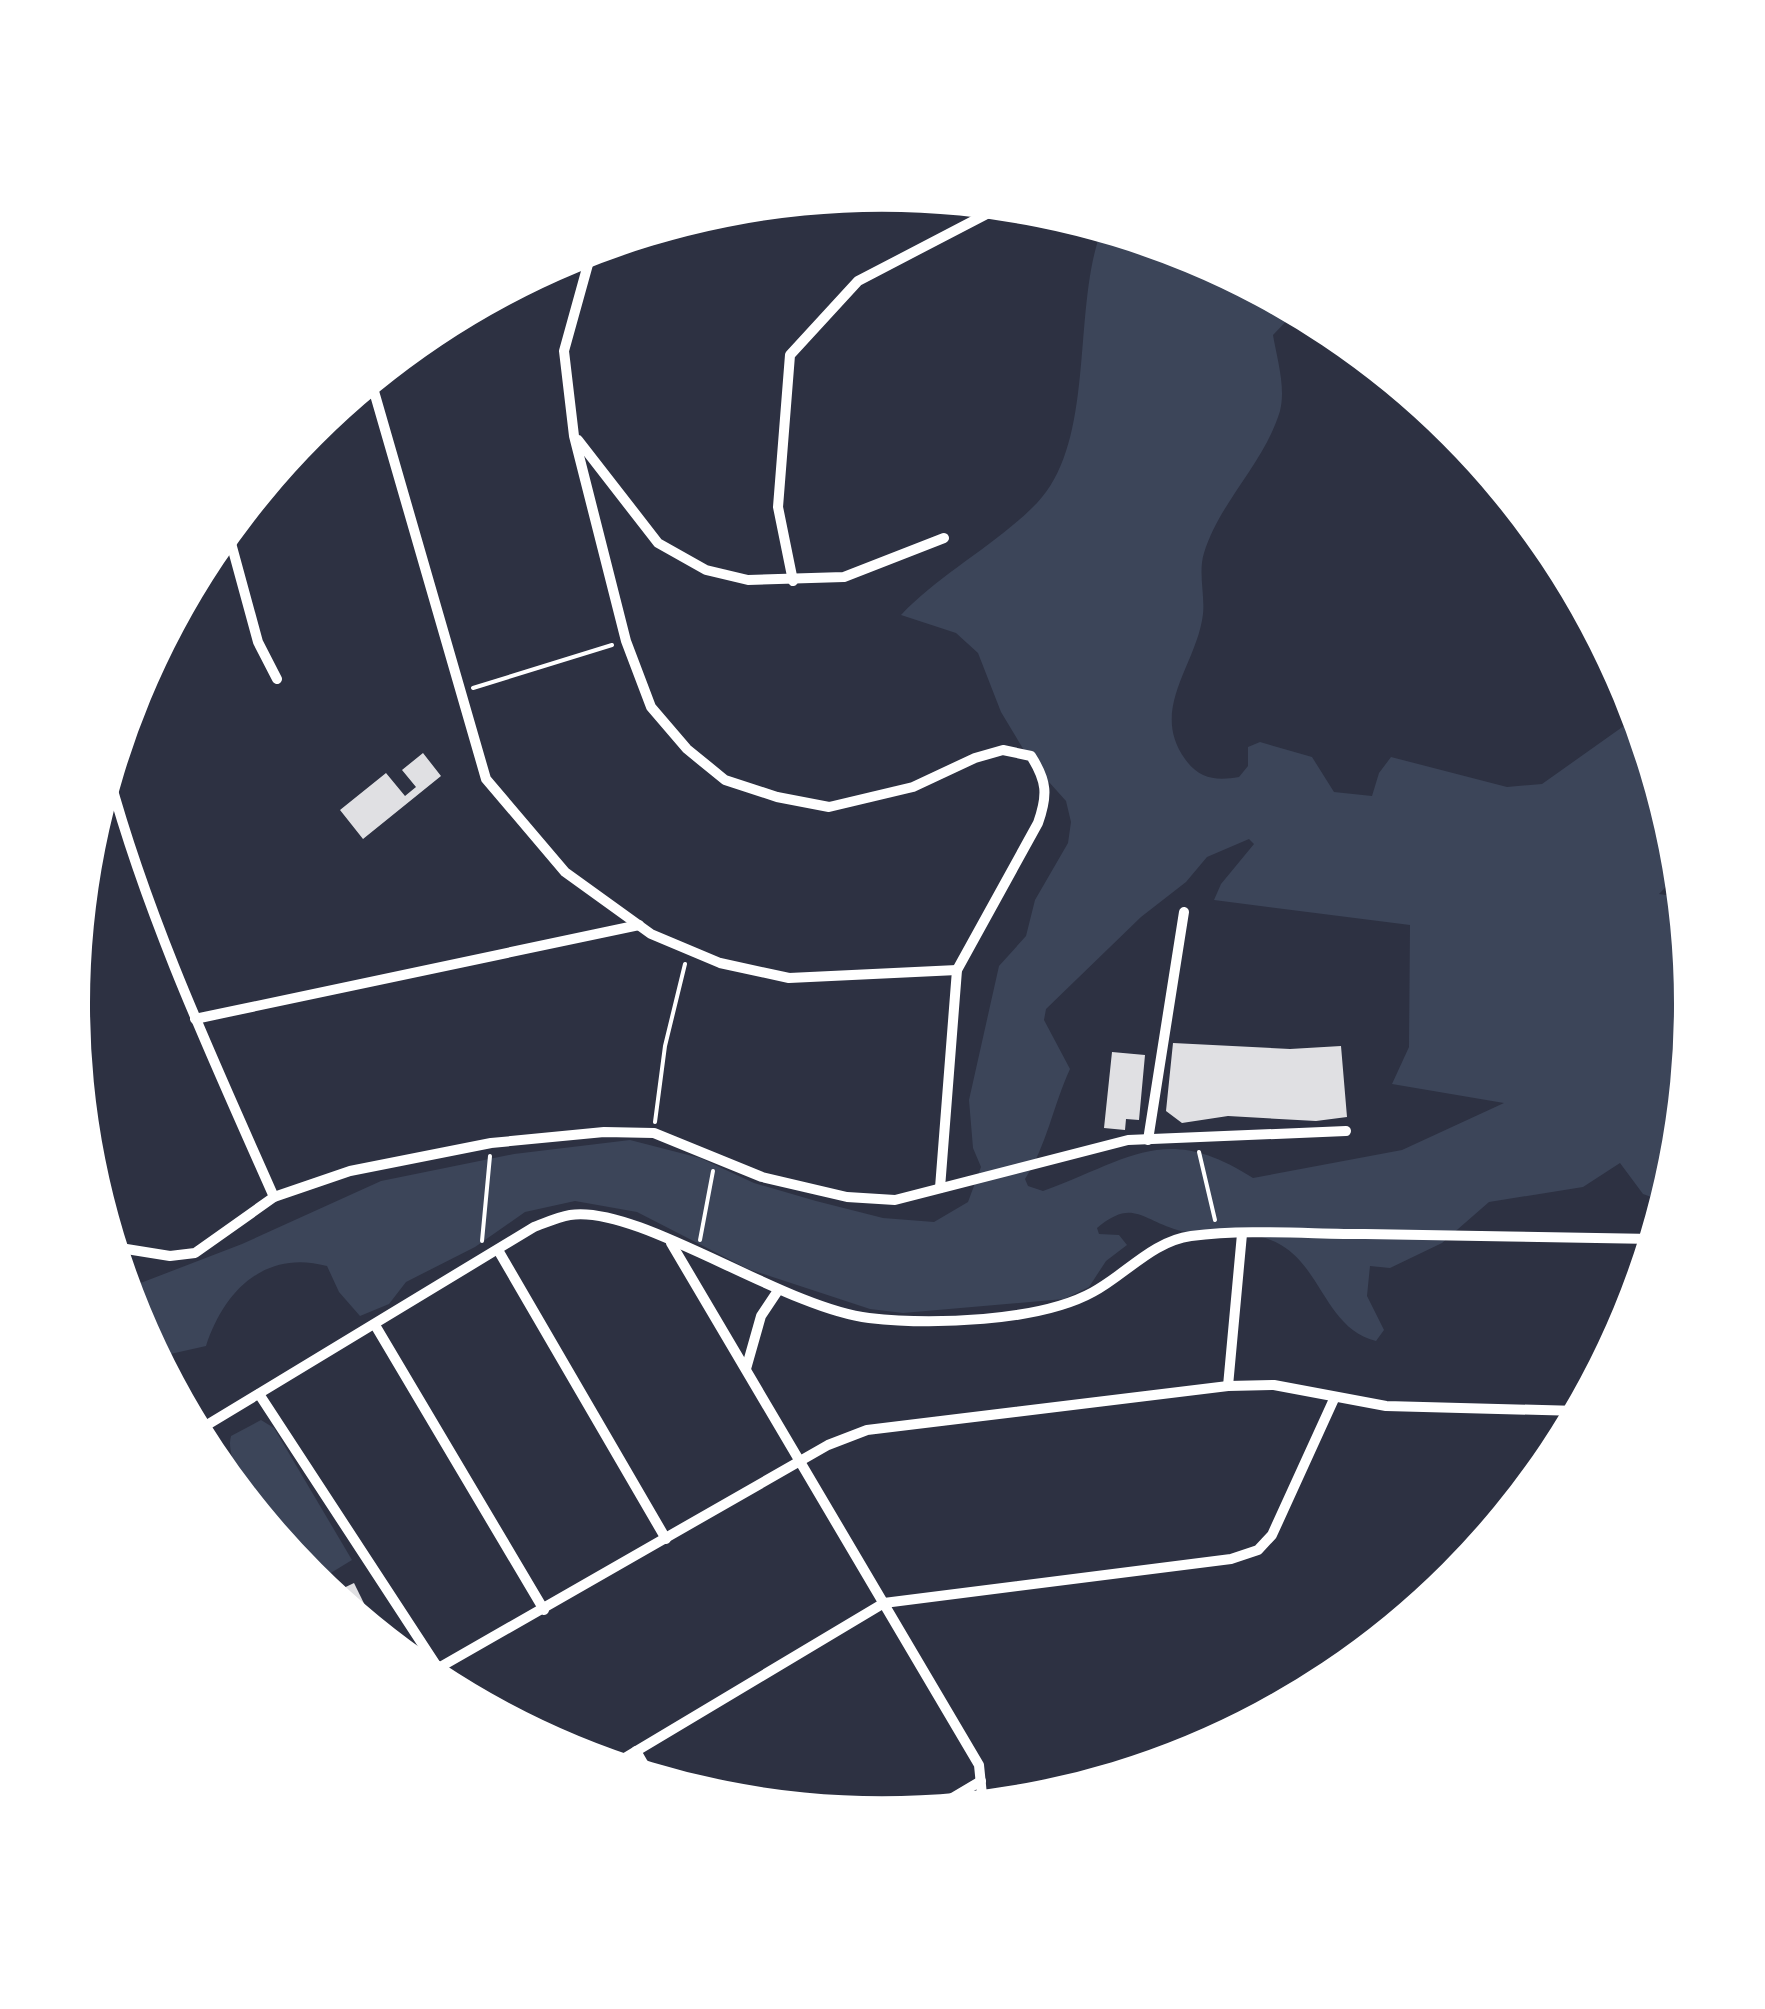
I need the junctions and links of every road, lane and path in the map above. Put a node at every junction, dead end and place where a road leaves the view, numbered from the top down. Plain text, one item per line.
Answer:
1 (979, 218) edge
2 (587, 269) edge
3 (375, 396) edge
4 (574, 436) junction
5 (944, 538) dead end
6 (233, 551) edge
7 (792, 580) junction
8 (626, 641) junction
9 (276, 679) dead end
10 (460, 692) junction
11 (117, 800) edge
12 (1184, 912) dead end
13 (640, 925) junction
14 (688, 950) junction
15 (956, 970) junction
16 (195, 1019) junction
17 (1346, 1132) dead end
18 (654, 1134) junction
19 (1148, 1140) junction
20 (491, 1143) junction
21 (716, 1160) junction
22 (1202, 1162) dead end
23 (940, 1188) junction
24 (274, 1198) junction
25 (1216, 1217) dead end
26 (1242, 1234) junction
27 (1639, 1238) edge
28 (670, 1242) junction
29 (129, 1250) edge
30 (498, 1250) junction
31 (697, 1254) junction
32 (480, 1260) junction
33 (778, 1292) junction
34 (375, 1325) junction
35 (746, 1370) junction
36 (1228, 1386) junction
37 (259, 1394) junction
38 (1334, 1399) junction
39 (1563, 1411) edge
40 (210, 1423) edge
41 (800, 1462) junction
42 (666, 1540) junction
43 (884, 1603) junction
44 (544, 1610) junction
45 (417, 1645) edge
46 (445, 1665) edge
47 (636, 1751) junction
48 (629, 1755) edge
49 (641, 1759) edge
50 (981, 1781) junction
51 (982, 1790) edge
52 (962, 1792) edge

1 - 7 street
2 - 4 street
3 - 10 street
4 - 7 street
4 - 8 street
5 - 7 street
6 - 9 street
8 - 10 path
8 - 15 street
10 - 13 street
11 - 16 street
12 - 19 street
13 - 14 street
13 - 16 street
14 - 15 street
14 - 18 path
15 - 23 street
16 - 24 street
17 - 19 street
18 - 20 street
18 - 21 street
19 - 23 street
20 - 24 street
20 - 32 path
21 - 23 street
21 - 31 path
22 - 25 path
24 - 29 street
26 - 27 street
26 - 33 street
26 - 36 street
28 - 30 street
28 - 31 street
28 - 35 street
30 - 32 street
30 - 42 street
31 - 33 street
32 - 34 street
33 - 35 street
34 - 37 street
34 - 44 street
35 - 41 street
36 - 38 street
36 - 41 street
37 - 40 street
37 - 45 street
38 - 39 street
38 - 43 street
41 - 42 street
41 - 43 street
42 - 44 street
43 - 47 street
43 - 50 street
44 - 46 street
47 - 48 street
47 - 49 street
50 - 51 street
50 - 52 street

